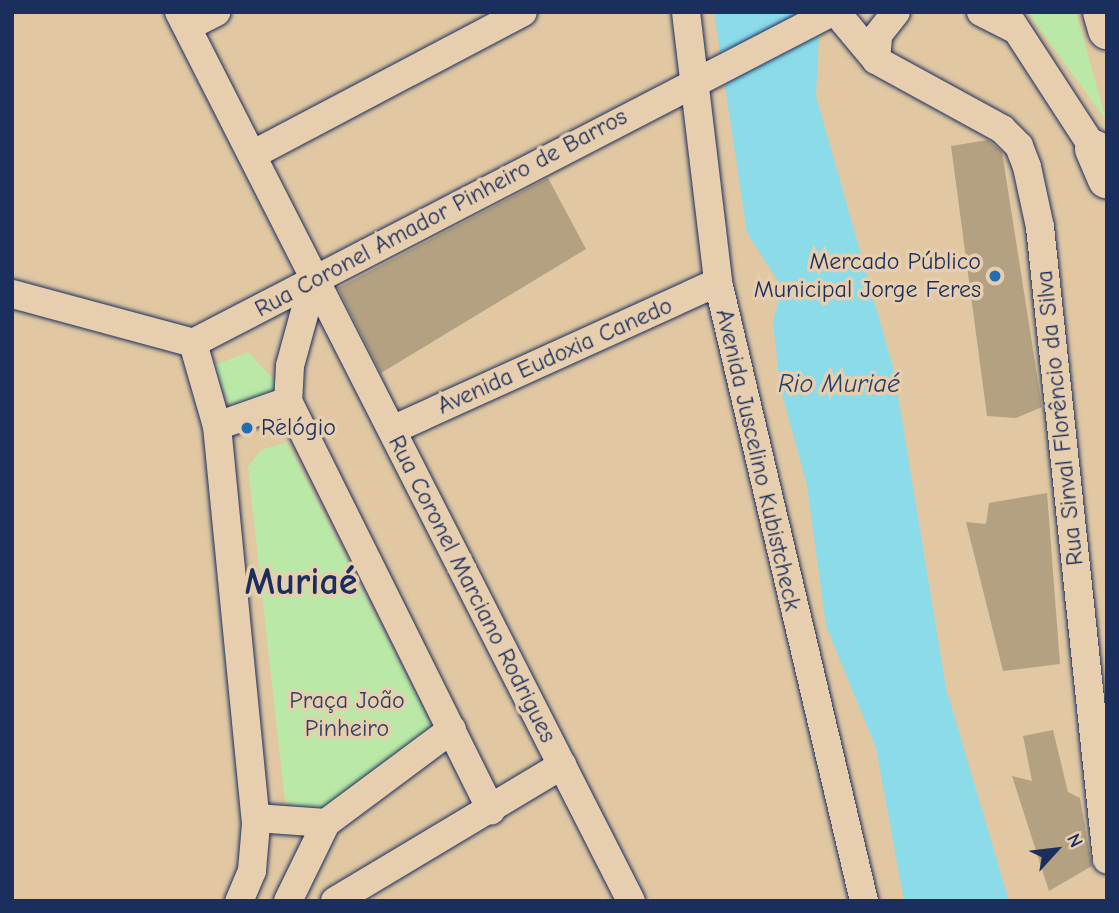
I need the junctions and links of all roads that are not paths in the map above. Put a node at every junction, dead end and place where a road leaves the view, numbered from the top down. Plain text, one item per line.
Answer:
1 (216, 12) edge
2 (523, 12) edge
3 (686, 12) edge
4 (896, 12) edge
5 (981, 12) edge
6 (1102, 12) edge
7 (830, 14) edge
8 (183, 20) edge
9 (1009, 20) edge
10 (1107, 30) edge
11 (876, 60) junction
12 (700, 79) junction
13 (252, 155) junction
14 (1103, 162) edge
15 (314, 278) junction
16 (718, 282) junction
17 (12, 294) edge
18 (193, 343) junction
19 (288, 401) junction
20 (217, 426) junction
21 (392, 430) junction
22 (452, 729) junction
23 (562, 765) junction
24 (491, 810) junction
25 (256, 818) junction
26 (326, 822) junction
27 (1107, 859) edge
28 (241, 897) edge
29 (288, 901) edge
30 (335, 901) edge
31 (631, 901) edge
32 (864, 901) edge

1 - 8 street
2 - 13 street
3 - 12 street, Avenida Juscelino Kubistcheck
4 - 11 street
5 - 9 street
6 - 10 highway
7 - 11 street
7 - 12 street, Rua Coronel Amador Pinheiro de Barros
8 - 13 street, Rua Coronel Marciano Rodrigues
9 - 14 street
11 - 27 street, Rua Sinval Florêncio da Silva
12 - 15 street, Rua Coronel Amador Pinheiro de Barros
12 - 16 street, Avenida Juscelino Kubistcheck
13 - 15 street, Rua Coronel Marciano Rodrigues
15 - 18 street, Rua Coronel Amador Pinheiro de Barros
15 - 19 street
15 - 21 street, Rua Coronel Marciano Rodrigues
16 - 21 street, Avenida Eudoxia Canedo
16 - 32 street, Avenida Juscelino Kubistcheck
17 - 18 street
18 - 20 street
19 - 20 street
19 - 22 street
20 - 25 street
21 - 23 street, Rua Coronel Marciano Rodrigues
22 - 24 street
22 - 26 street
23 - 24 street
23 - 31 street, Rua Coronel Marciano Rodrigues
24 - 30 street
25 - 26 street
25 - 28 street
26 - 29 street

